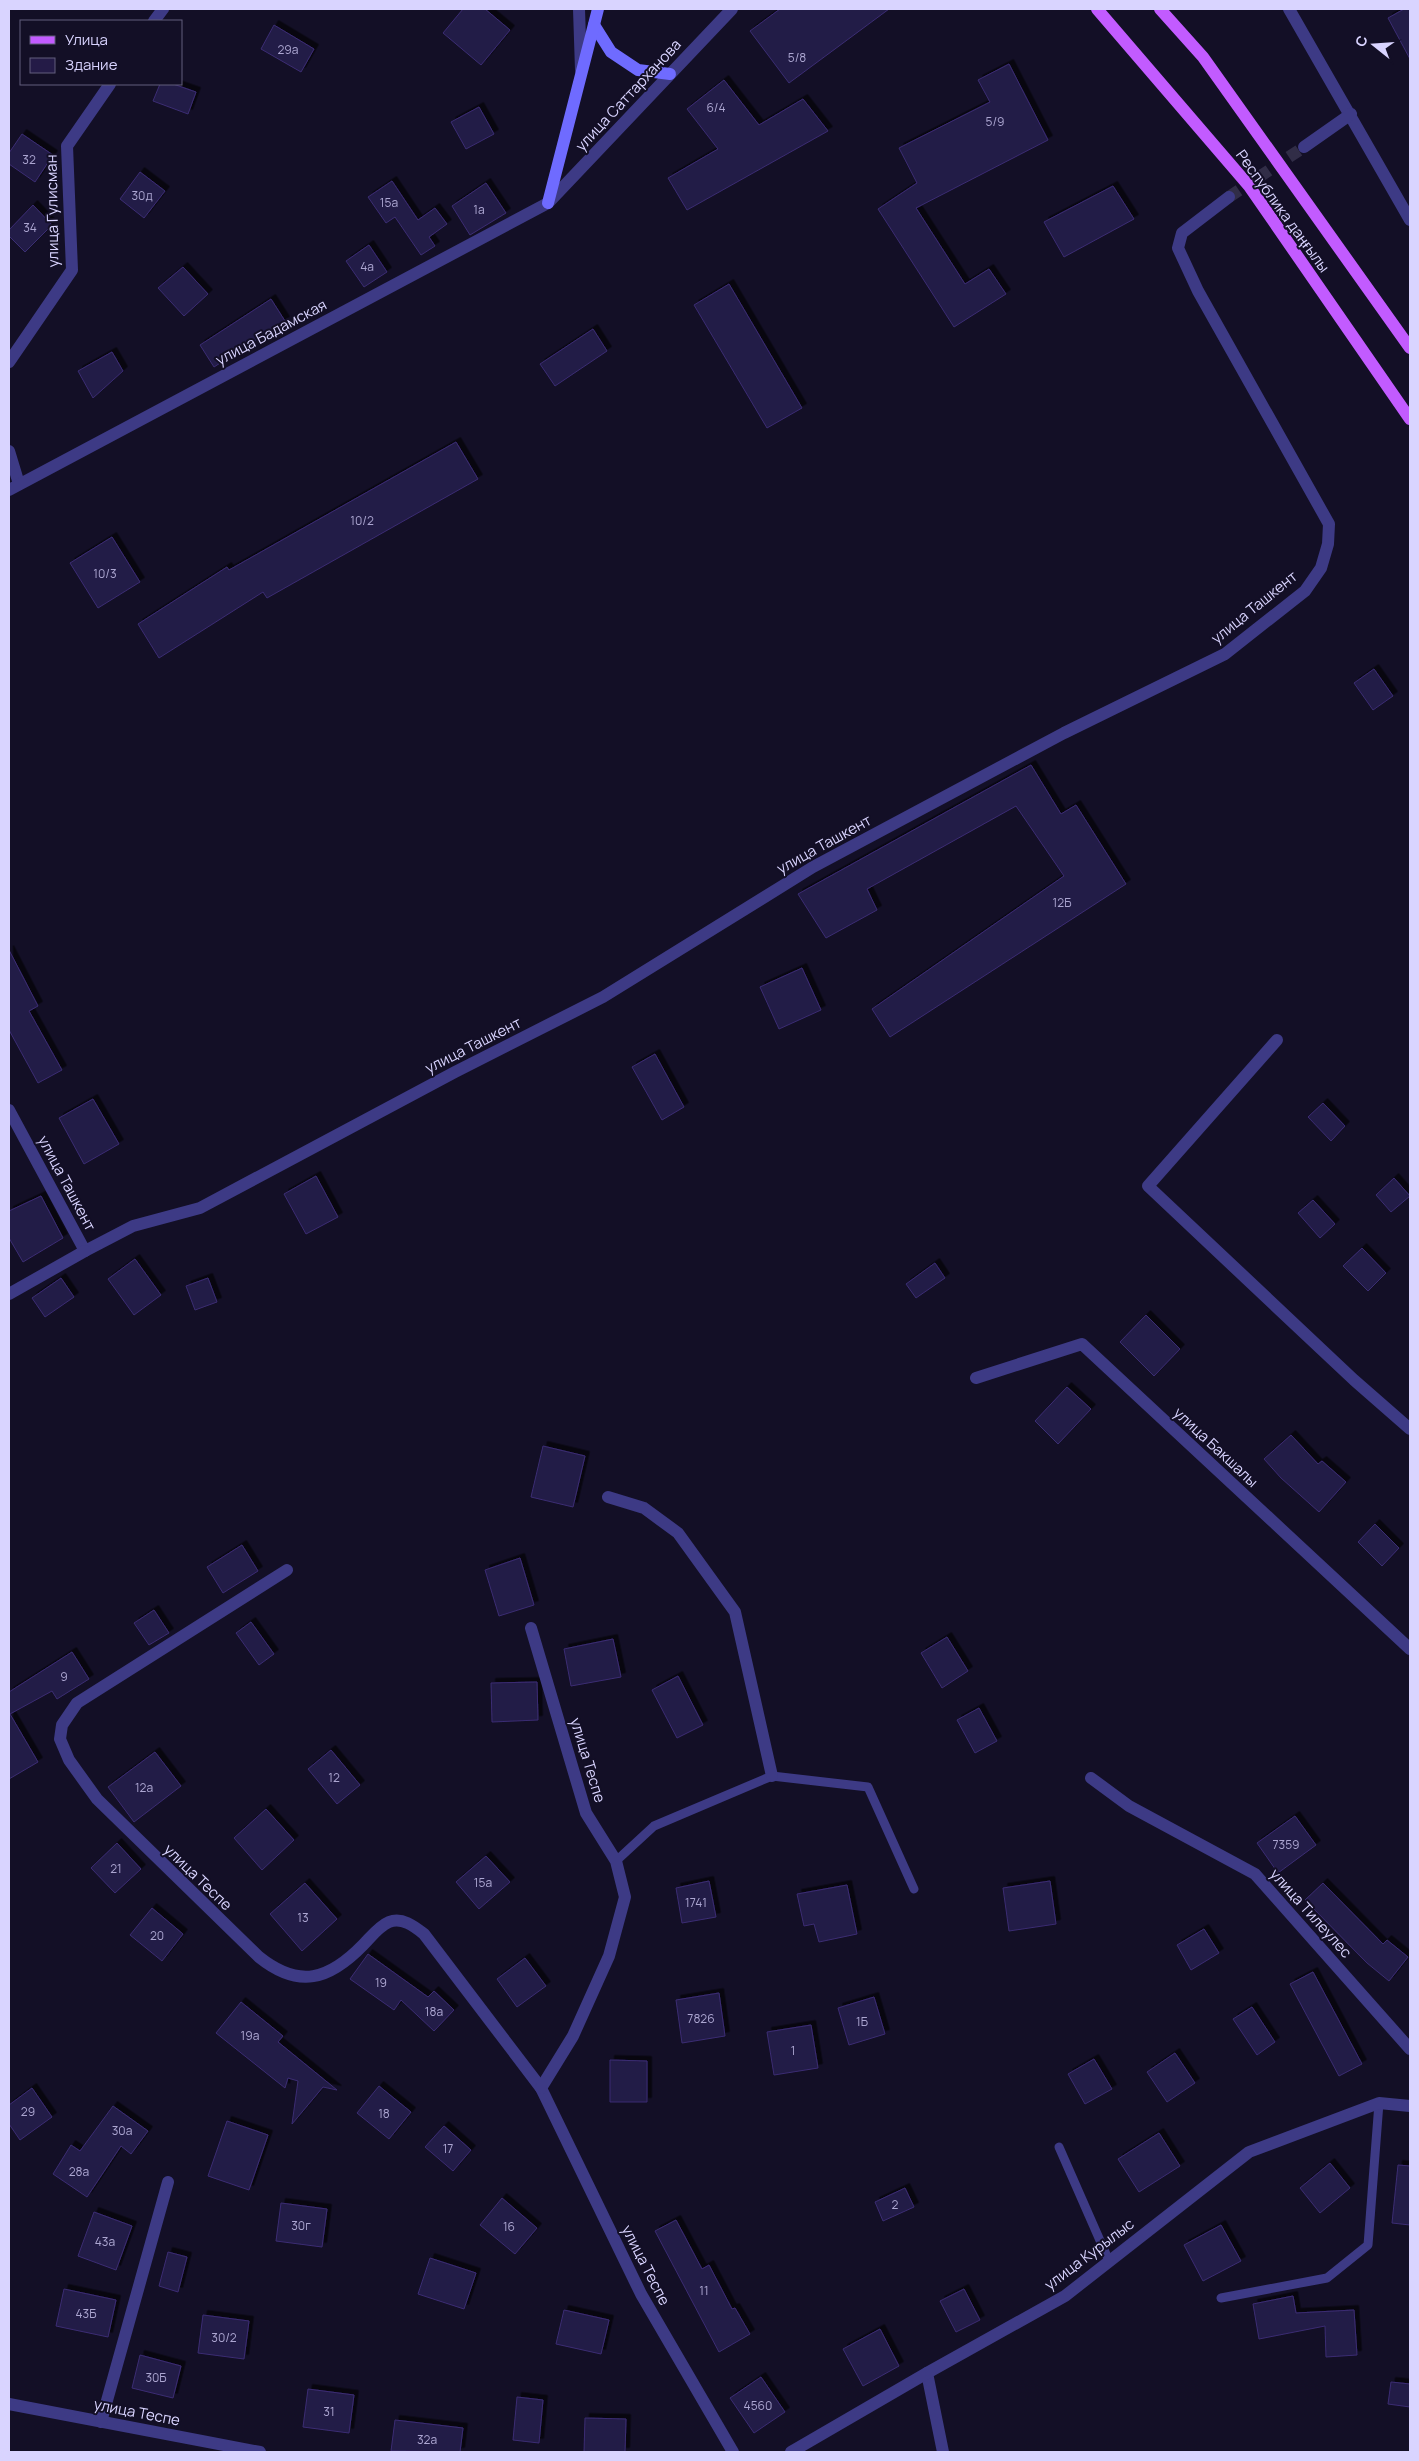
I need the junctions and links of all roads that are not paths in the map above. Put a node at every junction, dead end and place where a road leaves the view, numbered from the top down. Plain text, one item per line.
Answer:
1 (163, 9) edge
2 (579, 9) edge
3 (598, 9) edge
4 (732, 9) edge
5 (1097, 9) edge
6 (1160, 9) edge
7 (1289, 9) edge
8 (155, 20) edge
9 (594, 25) junction
10 (670, 74) junction
11 (581, 75) junction
12 (109, 85) edge
13 (1351, 114) junction
14 (1304, 147) tunnel mouth
15 (1229, 197) tunnel mouth
16 (548, 203) junction
17 (1410, 220) edge
18 (1410, 348) edge
19 (9, 362) edge
20 (1410, 419) edge
21 (9, 451) edge
22 (14, 487) edge
23 (1277, 1040) dead end
24 (9, 1110) edge
25 (85, 1251) junction
26 (9, 1294) edge
27 (976, 1378) dead end
28 (1410, 1429) edge
29 (608, 1496) dead end
30 (286, 1570) dead end
31 (532, 1628) dead end
32 (1410, 1649) edge
33 (772, 1776) junction
34 (1091, 1778) dead end
35 (616, 1861) junction
36 (914, 1889) dead end
37 (1410, 2048) edge
38 (541, 2088) junction
39 (1379, 2103) junction
40 (1410, 2106) edge
41 (1059, 2147) dead end
42 (168, 2182) dead end
43 (1109, 2261) junction
44 (1221, 2298) dead end
45 (927, 2373) junction
46 (9, 2404) edge
47 (101, 2422) junction
48 (260, 2452) edge
49 (732, 2452) edge
50 (791, 2452) edge
51 (943, 2452) edge

1 - 8 street
2 - 11 street
3 - 9 street
4 - 10 street, улица Саттарханова
5 - 20 main road, Республика даңғылы
6 - 18 main road, Республика даңғылы
7 - 13 street
9 - 10 street
9 - 11 street
10 - 16 street, улица Саттарханова
11 - 16 street
12 - 19 street, улица Гулисман
13 - 14 street
13 - 17 street
15 - 25 street, улица Ташкент
16 - 22 street, улица Бадамская
21 - 22 street
23 - 28 street
24 - 25 street, улица Ташкент
25 - 26 street
27 - 32 street, улица Бакшалы
29 - 33 street
30 - 38 street, улица Теспе
31 - 35 street, улица Теспе
33 - 35 lane
33 - 36 lane
34 - 37 street, улица Тилеулес
35 - 38 street, улица Теспе
38 - 49 street, улица Теспе
39 - 40 street, улица Курылыс
39 - 43 street, улица Курылыс
39 - 44 lane
41 - 43 lane
42 - 47 street
43 - 45 street, улица Курылыс
45 - 50 street, улица Курылыс
45 - 51 street
46 - 47 street, улица Теспе
47 - 48 street, улица Теспе

